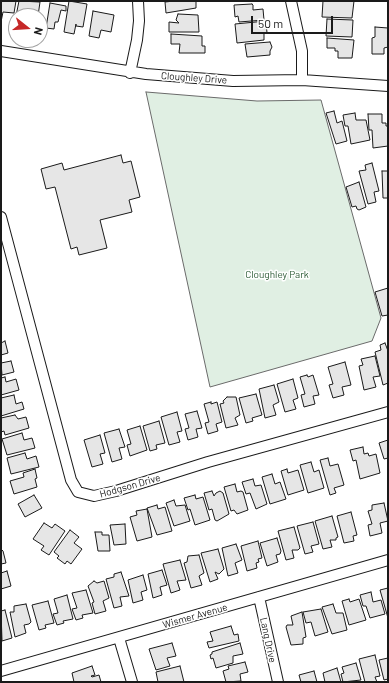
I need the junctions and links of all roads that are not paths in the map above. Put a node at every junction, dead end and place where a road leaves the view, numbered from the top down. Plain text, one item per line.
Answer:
1 (138, 1) edge
2 (291, 1) edge
3 (1, 51) edge
4 (130, 73) junction
5 (302, 80) junction
6 (388, 86) edge
7 (1, 217) edge
8 (388, 412) edge
9 (388, 560) edge
10 (259, 597) junction
11 (119, 638) junction
12 (1, 671) edge
13 (132, 682) edge
14 (278, 682) edge

1 - 4 street
2 - 5 street
3 - 4 street, Cloughley Drive
4 - 5 street, Cloughley Drive
5 - 6 street, Cloughley Drive
7 - 8 street, Hodgson Drive
9 - 10 street, Wismer Avenue
10 - 11 street, Wismer Avenue
10 - 14 street, Lang Drive
11 - 12 street, Wismer Avenue
11 - 13 street

